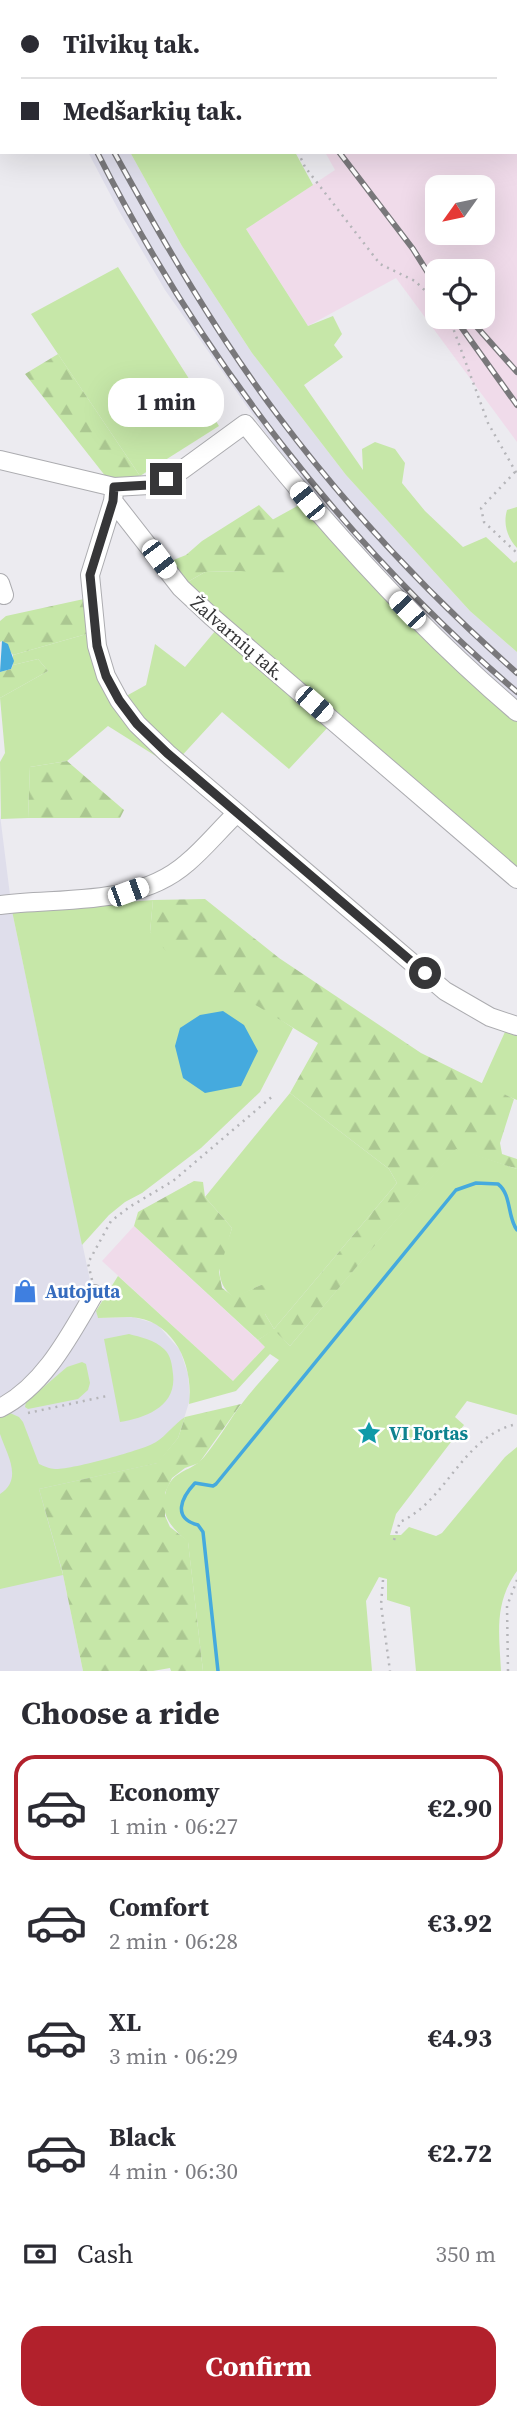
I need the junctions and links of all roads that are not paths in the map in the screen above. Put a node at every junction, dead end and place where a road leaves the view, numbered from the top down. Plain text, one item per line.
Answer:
1 (0, 460) edge
2 (114, 494) junction
3 (517, 712) edge
4 (237, 813) junction
5 (517, 879) edge
6 (0, 905) edge
7 (517, 1026) edge
8 (94, 1294) road end
9 (0, 1408) edge

1 - 2 street
2 - 3 street
2 - 4 street
2 - 5 street, Žalvarnių tak.
4 - 6 street
4 - 7 street
8 - 9 street

